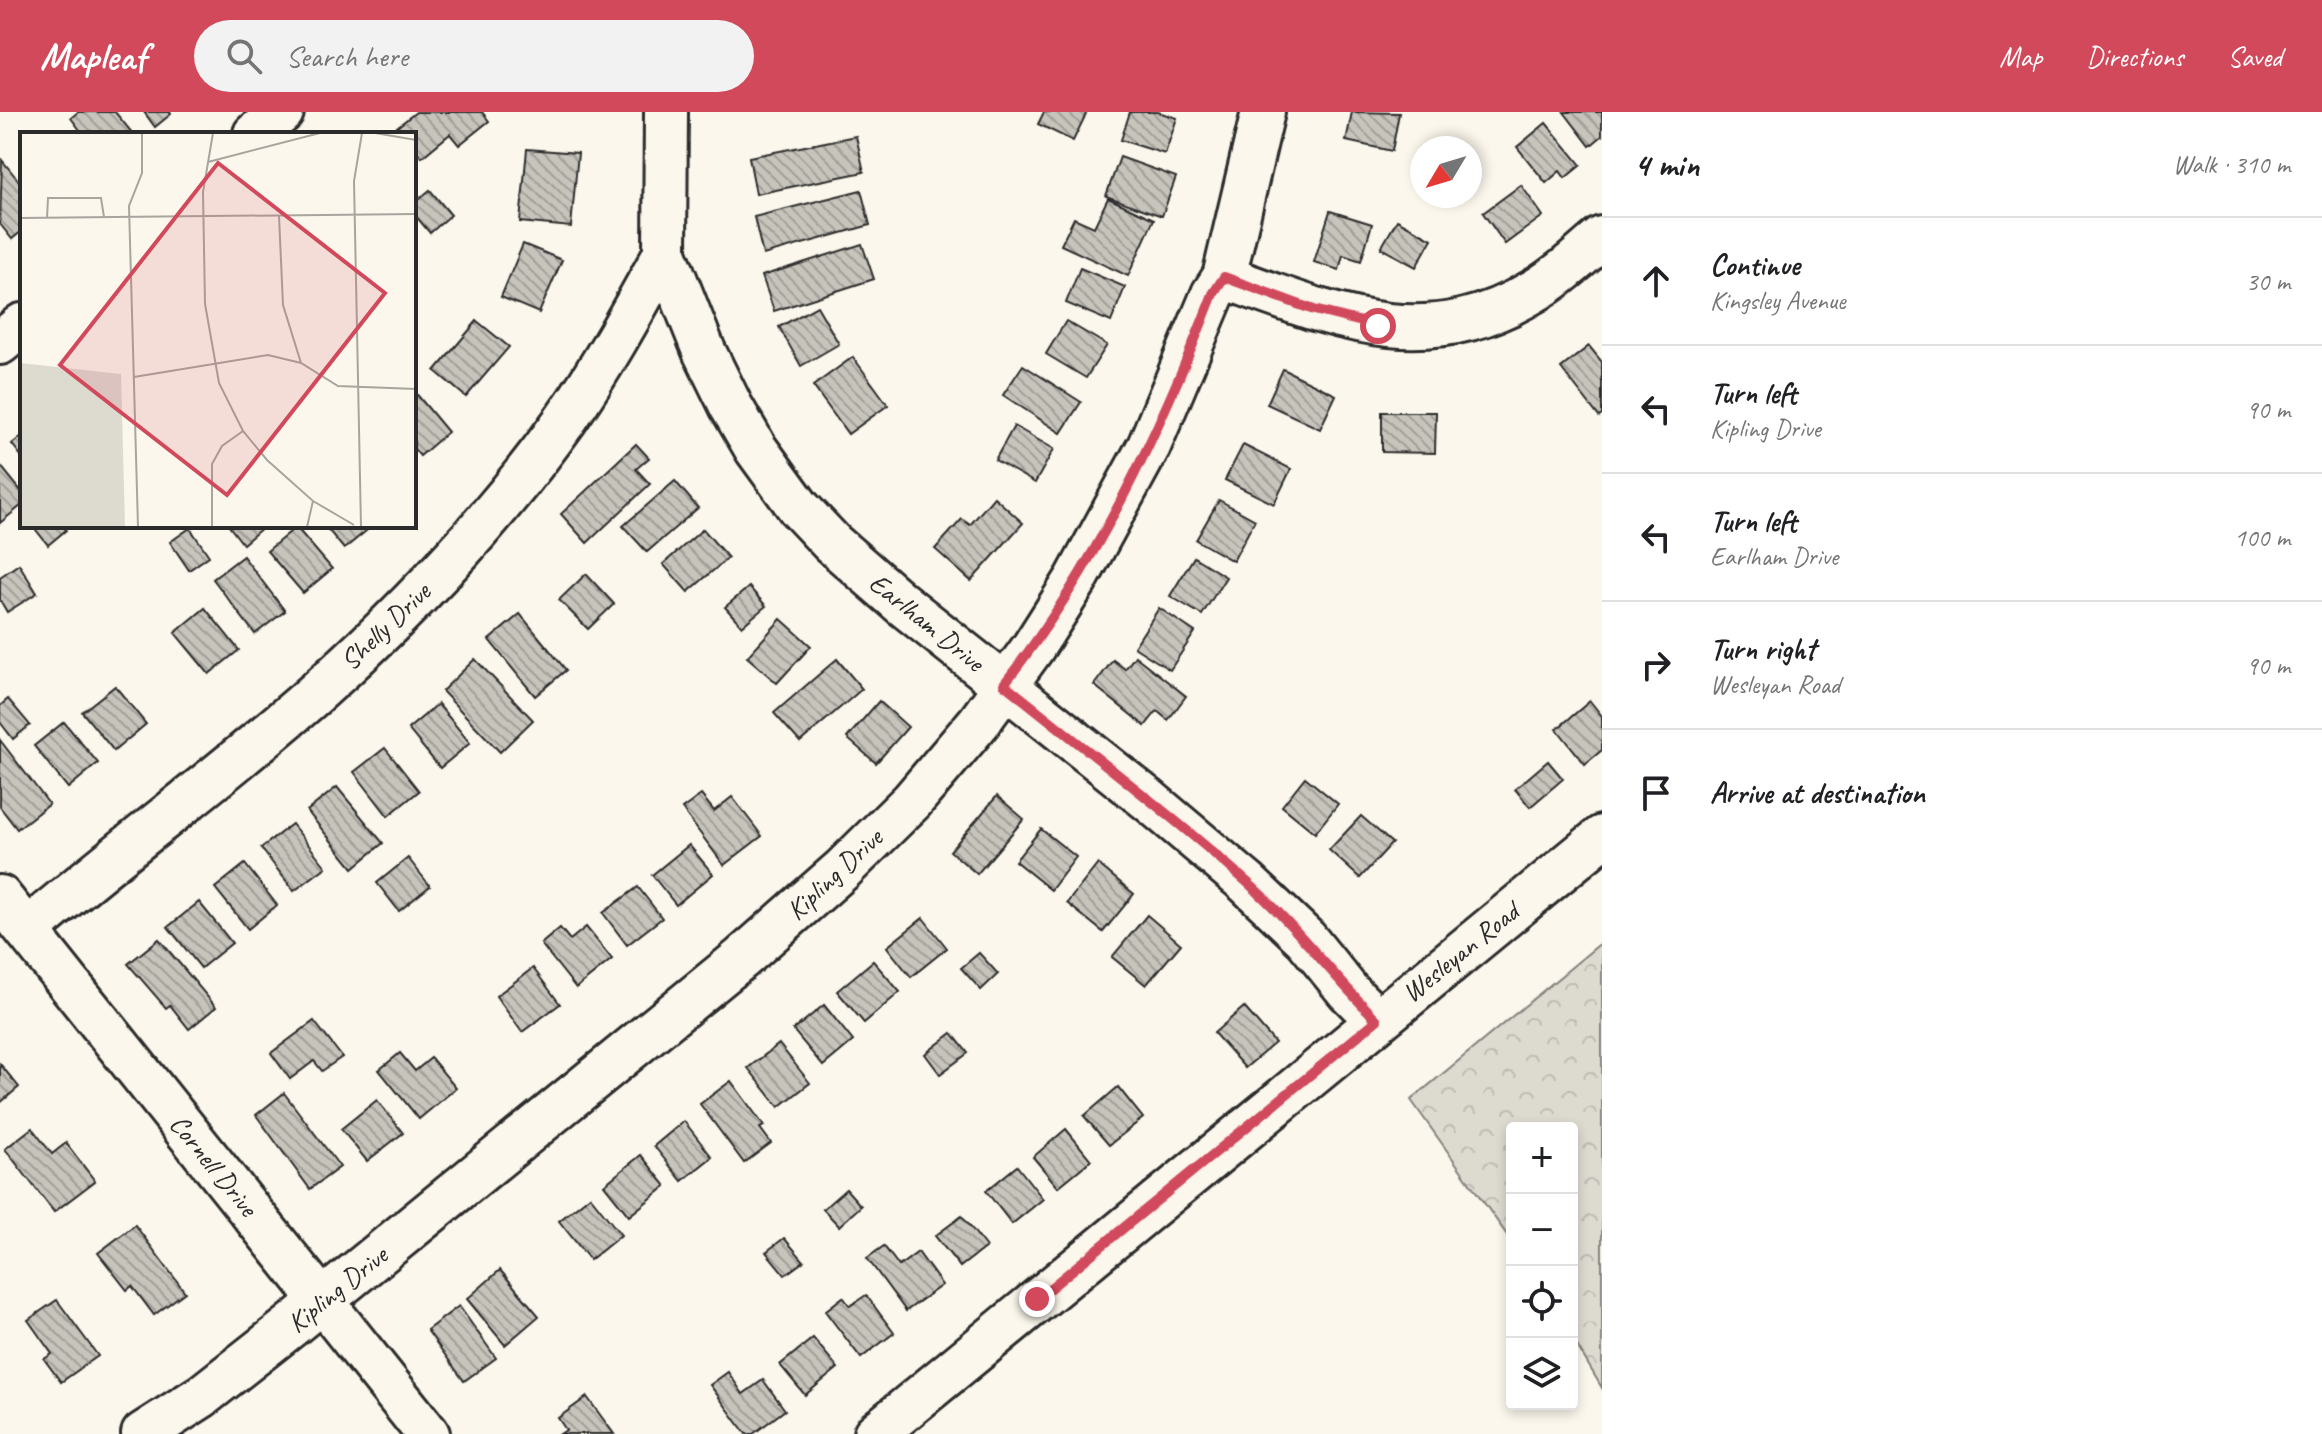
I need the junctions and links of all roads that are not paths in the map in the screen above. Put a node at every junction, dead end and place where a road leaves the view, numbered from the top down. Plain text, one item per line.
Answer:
1 (282, 112) edge
2 (666, 112) edge
3 (1263, 112) edge
4 (257, 132) edge
5 (1602, 238) edge
6 (665, 253) junction
7 (1224, 277) junction
8 (20, 327) edge
9 (0, 343) edge
10 (1004, 684) junction
11 (1602, 837) edge
12 (0, 897) edge
13 (27, 930) junction
14 (1377, 1020) junction
15 (323, 1301) junction
16 (143, 1434) edge
17 (428, 1434) edge
18 (875, 1434) edge

1 - 4 street
2 - 6 street, Earlham Drive
3 - 7 street, Kipling Drive
5 - 7 street
6 - 10 street, Earlham Drive
6 - 13 street, Shelly Drive
7 - 10 street, Kipling Drive
8 - 9 street
10 - 14 street, Earlham Drive
10 - 15 street, Kipling Drive
11 - 14 street, Wesleyan Road
12 - 13 street, Cornell Drive
13 - 15 street, Cornell Drive
14 - 18 street, Wesleyan Road
15 - 16 street, Kipling Drive
15 - 17 street, Cornell Drive

